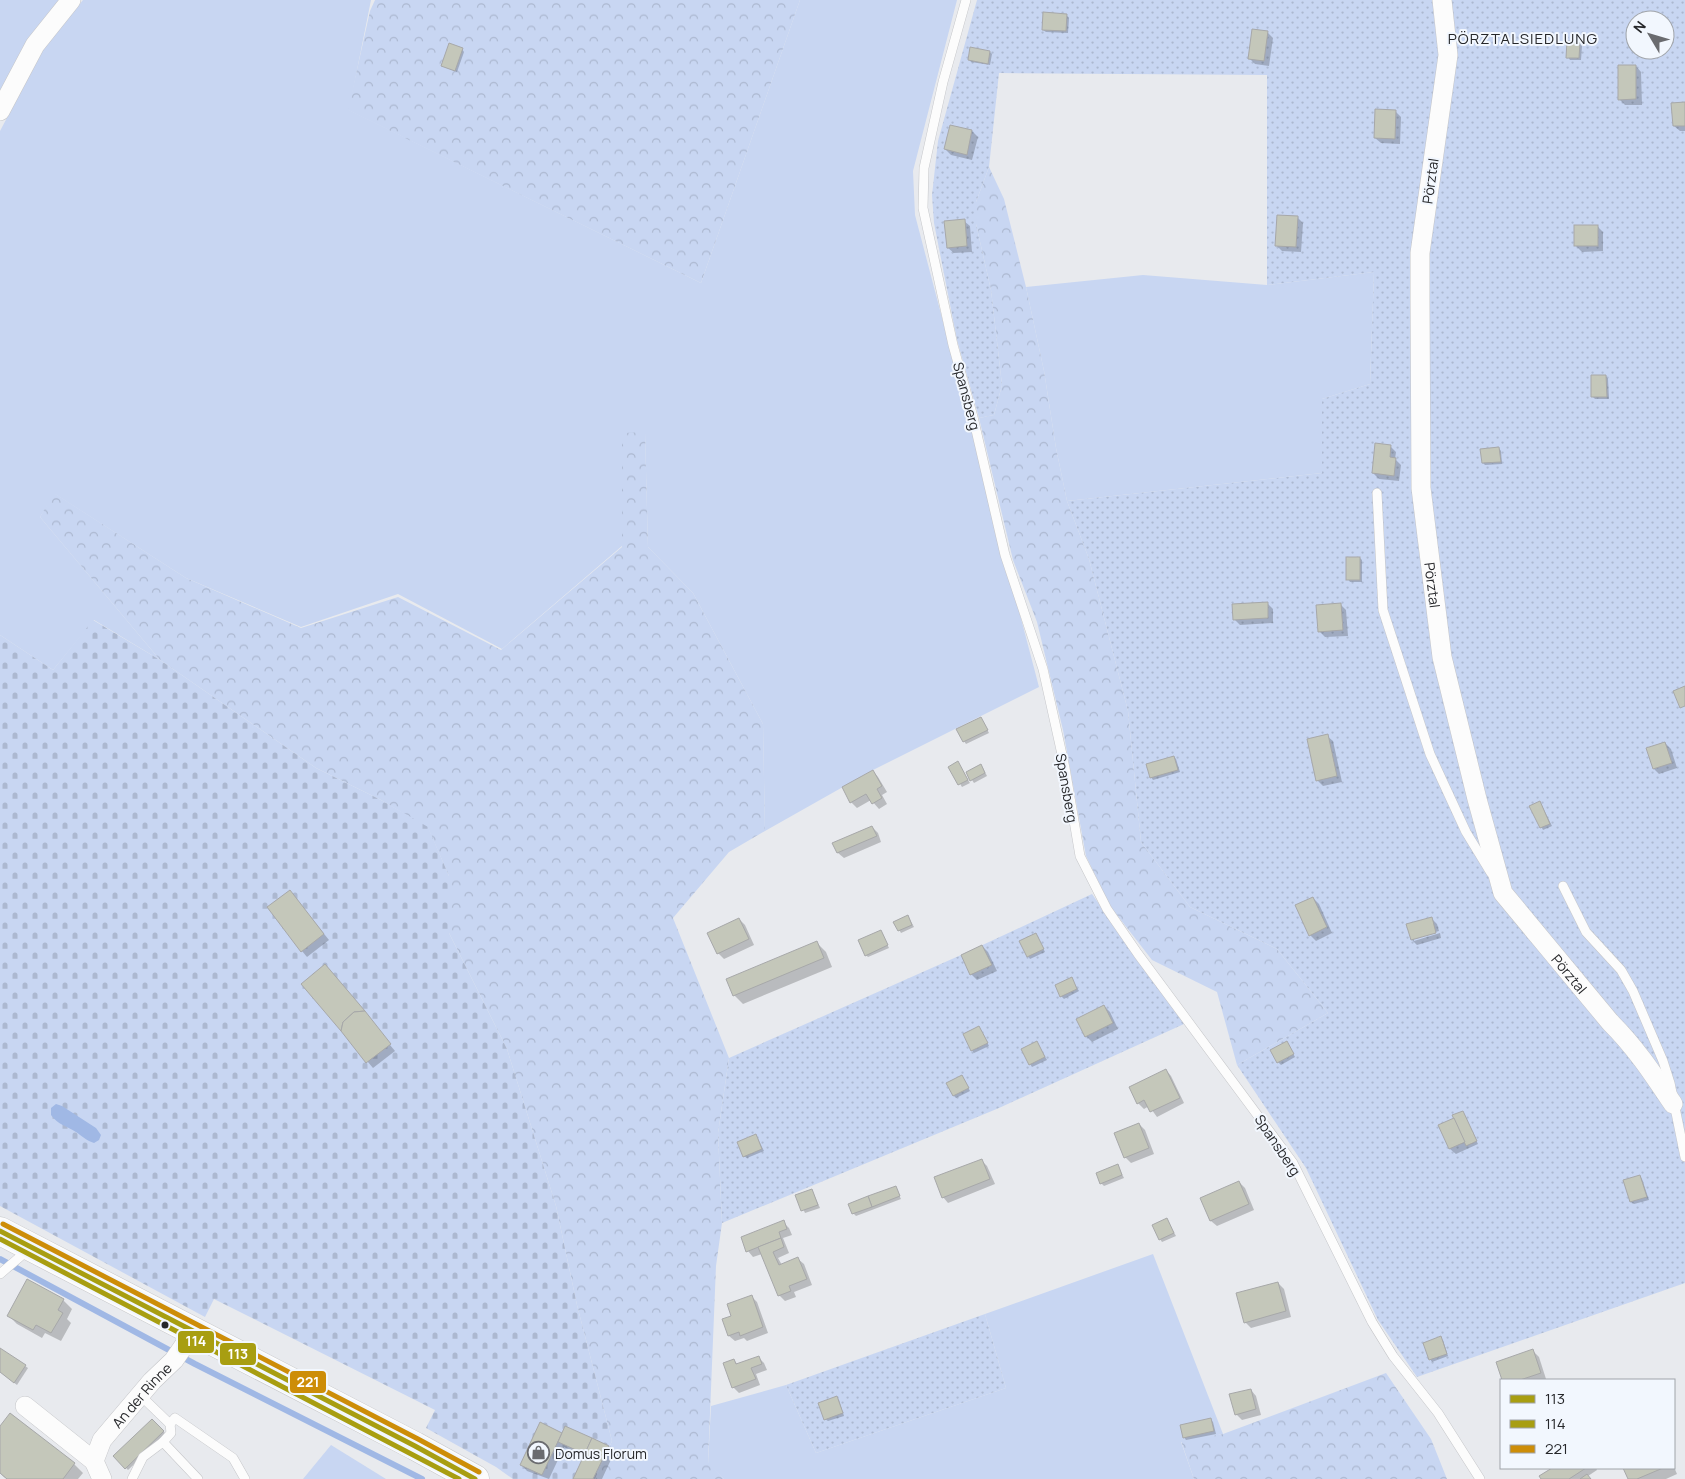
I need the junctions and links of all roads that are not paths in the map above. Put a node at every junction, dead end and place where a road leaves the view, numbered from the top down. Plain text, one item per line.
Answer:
1 (71, 0) edge
2 (966, 0) edge
3 (1442, 0) edge
4 (0, 112) edge
5 (1377, 493) dead end
6 (1563, 886) dead end
7 (1503, 893) junction
8 (1673, 1104) junction
9 (1685, 1157) edge
10 (0, 1231) edge
11 (27, 1250) junction
12 (2, 1272) edge
13 (183, 1346) junction
14 (140, 1395) junction
15 (25, 1406) dead end
16 (170, 1424) junction
17 (163, 1442) junction
18 (94, 1462) junction
19 (102, 1479) edge
20 (132, 1479) edge
21 (198, 1479) edge
22 (245, 1479) edge
23 (475, 1479) edge
24 (1480, 1479) edge

1 - 4 street
2 - 24 lane, Spansberg
3 - 7 street, Pörztal
5 - 7 lane
6 - 8 lane, Pörztal
7 - 8 street, Pörztal
8 - 9 lane, Pörztal
10 - 11 main road
11 - 12 lane
11 - 13 main road
13 - 14 street, An der Rinne
13 - 23 main road
14 - 16 lane
14 - 18 street, An der Rinne
15 - 18 street
16 - 17 lane
16 - 22 lane
17 - 20 lane
17 - 21 lane
18 - 19 street

